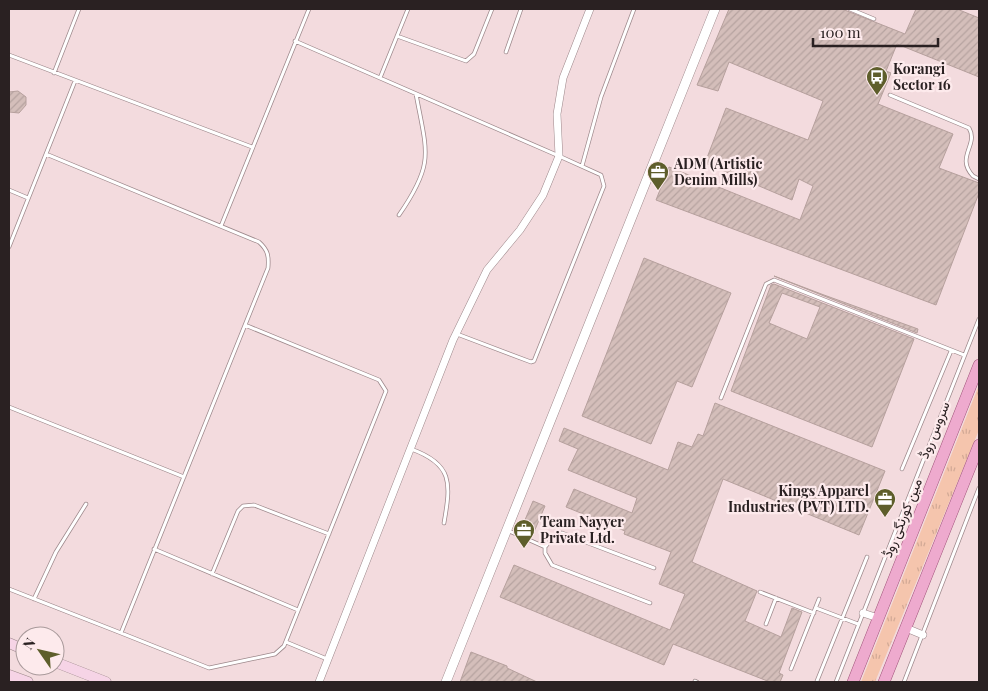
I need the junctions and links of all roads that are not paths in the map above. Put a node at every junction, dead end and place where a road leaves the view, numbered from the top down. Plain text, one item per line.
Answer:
1 (79, 9) edge
2 (308, 9) edge
3 (408, 9) edge
4 (492, 9) edge
5 (522, 9) edge
6 (590, 9) edge
7 (634, 9) edge
8 (715, 9) edge
9 (850, 9) edge
10 (874, 18) dead end
11 (397, 36) junction
12 (295, 41) junction
13 (506, 52) dead end
14 (9, 55) edge
15 (54, 73) junction
16 (380, 78) junction
17 (75, 81) junction
18 (416, 93) junction
19 (890, 96) dead end
20 (252, 147) junction
21 (46, 154) junction
22 (559, 156) junction
23 (582, 166) junction
24 (979, 179) edge
25 (9, 190) edge
26 (28, 198) junction
27 (400, 216) dead end
28 (221, 226) junction
29 (9, 247) edge
30 (979, 318) edge
31 (245, 325) junction
32 (456, 334) junction
33 (951, 351) junction
34 (964, 356) junction
35 (979, 365) edge
36 (720, 398) dead end
37 (9, 407) edge
38 (979, 445) edge
39 (410, 448) junction
40 (902, 469) dead end
41 (184, 477) junction
42 (979, 488) edge
43 (86, 504) dead end
44 (444, 522) dead end
45 (506, 530) junction
46 (329, 534) junction
47 (545, 547) junction
48 (154, 549) junction
49 (867, 557) dead end
50 (654, 568) dead end
51 (212, 574) junction
52 (9, 589) edge
53 (760, 592) dead end
54 (776, 598) junction
55 (34, 599) junction
56 (819, 599) dead end
57 (650, 603) dead end
58 (816, 608) junction
59 (298, 610) junction
60 (863, 613) junction
61 (814, 614) junction
62 (842, 618) junction
63 (878, 618) junction
64 (766, 624) dead end
65 (858, 624) junction
66 (906, 628) junction
67 (121, 633) junction
68 (923, 635) junction
69 (286, 642) junction
70 (328, 660) junction
71 (65, 666) edge
72 (791, 668) dead end
73 (9, 675) edge
74 (817, 681) edge
75 (28, 682) edge
76 (106, 682) edge
77 (319, 682) edge
78 (446, 682) edge
79 (836, 682) edge
80 (854, 682) edge
81 (884, 682) edge
82 (904, 682) edge

1 - 15 lane
2 - 12 lane
3 - 11 lane
4 - 11 lane
5 - 13 lane
6 - 22 street
7 - 23 lane
8 - 45 street
9 - 10 lane
11 - 16 lane
12 - 16 lane
12 - 20 lane
14 - 15 lane
15 - 17 lane
16 - 18 lane
17 - 20 lane
17 - 21 lane
18 - 22 lane
18 - 27 lane
19 - 24 lane
20 - 28 lane
21 - 26 lane
21 - 28 lane
22 - 23 lane
22 - 32 street
23 - 32 lane
25 - 26 lane
26 - 29 lane
28 - 31 lane
30 - 34 lane, سروس روڈ
31 - 41 lane
31 - 46 lane
32 - 39 street
33 - 34 lane
33 - 36 lane
33 - 40 lane
34 - 60 lane, سروس روڈ
35 - 63 main road, مین کورنگی روڈ
37 - 41 lane
38 - 66 main road
39 - 44 lane
39 - 70 street
41 - 48 lane
42 - 68 lane
43 - 55 lane
45 - 47 lane
45 - 78 street
46 - 51 lane
46 - 59 lane
47 - 50 lane
47 - 57 lane
48 - 51 lane
48 - 67 lane
49 - 62 lane
51 - 59 lane
52 - 55 lane
53 - 54 lane
54 - 61 lane
54 - 64 lane
55 - 67 lane
56 - 58 lane
58 - 61 lane
58 - 62 lane
59 - 69 lane
60 - 63 street
60 - 65 lane, سروس روڈ
61 - 72 lane
62 - 65 lane
62 - 74 lane
63 - 80 main road, مین کورنگی روڈ
65 - 79 lane, سروس روڈ
66 - 68 street
66 - 81 main road
67 - 69 lane
68 - 82 lane
69 - 70 lane
70 - 77 street
71 - 76 main road
73 - 75 main road

